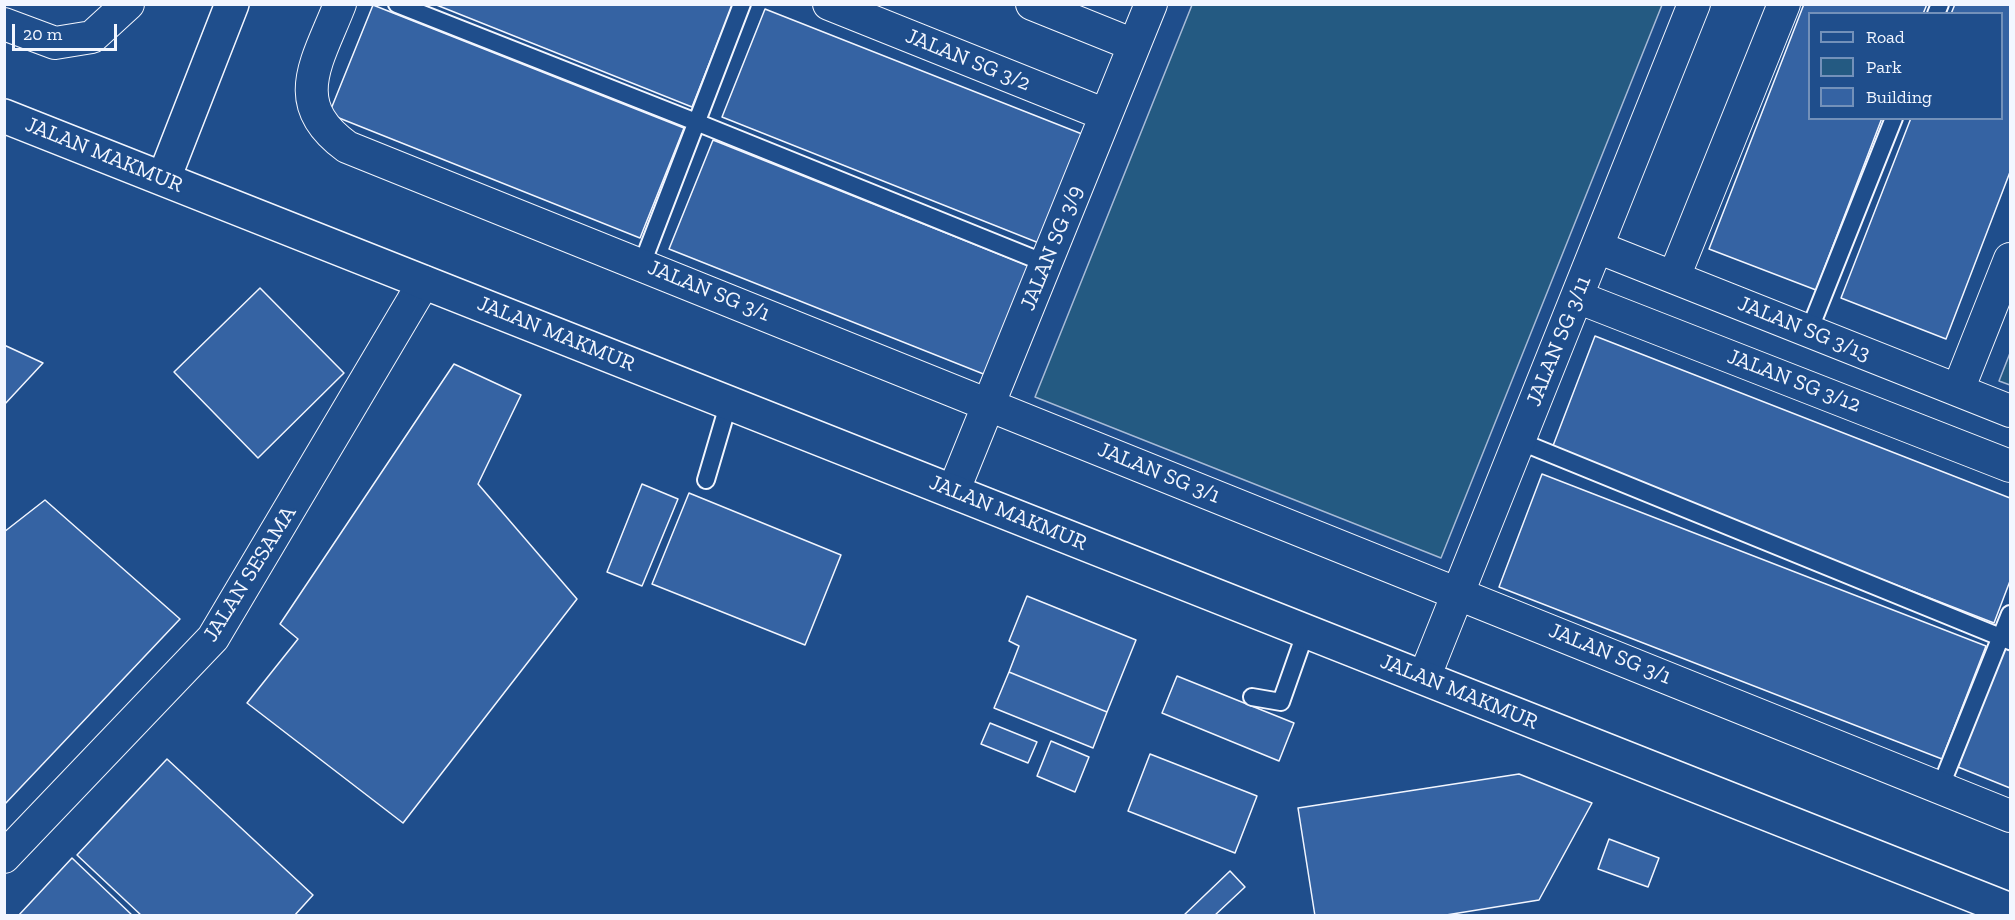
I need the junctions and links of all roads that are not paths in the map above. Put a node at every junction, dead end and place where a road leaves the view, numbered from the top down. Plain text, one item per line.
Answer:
1 (128, 4) edge
2 (232, 4) edge
3 (340, 4) edge
4 (397, 4) edge
5 (742, 4) edge
6 (829, 4) edge
7 (1032, 4) edge
8 (1151, 4) edge
9 (1694, 4) edge
10 (1784, 4) edge
11 (1064, 10) edge
12 (4, 24) edge
13 (1134, 45) junction
14 (1106, 115) junction
15 (4, 116) edge
16 (1893, 120) edge
17 (696, 122) junction
18 (164, 178) junction
19 (1597, 247) junction
20 (2010, 259) edge
21 (1045, 263) junction
22 (642, 264) junction
23 (1674, 277) junction
24 (424, 282) junction
25 (1577, 297) junction
26 (1809, 331) junction
27 (1958, 390) junction
28 (729, 402) junction
29 (988, 404) junction
30 (2010, 411) edge
31 (1519, 441) junction
32 (2010, 466) edge
33 (706, 480) dead end
34 (953, 492) junction
35 (1458, 593) junction
36 (2010, 614) edge
37 (1306, 631) junction
38 (2006, 639) edge
39 (1424, 678) junction
40 (1252, 696) dead end
41 (1940, 788) junction
42 (2010, 816) edge
43 (4, 857) edge
44 (2010, 910) edge

1 - 12 street
2 - 18 street
3 - 22 street, JALAN SG 3/1
4 - 17 lane
5 - 17 lane
6 - 14 street, JALAN SG 3/2
7 - 11 street
8 - 13 street, JALAN SG 3/9
9 - 19 street, JALAN SG 3/11
10 - 23 street
11 - 13 street
13 - 14 street, JALAN SG 3/9
14 - 21 street, JALAN SG 3/9
15 - 18 street, JALAN MAKMUR
16 - 26 lane
17 - 21 lane
17 - 22 lane
18 - 24 street, JALAN MAKMUR
19 - 23 street, JALAN SG 3/13
19 - 25 street, JALAN SG 3/11
20 - 27 street
21 - 29 street, JALAN SG 3/9
22 - 29 street, JALAN SG 3/1
23 - 26 street, JALAN SG 3/13
24 - 28 street, JALAN MAKMUR
24 - 43 street, JALAN SESAMA
25 - 31 street, JALAN SG 3/11
25 - 32 street, JALAN SG 3/12
26 - 27 street, JALAN SG 3/13
27 - 30 street, JALAN SG 3/13
28 - 33 lane
28 - 34 street, JALAN MAKMUR
29 - 34 street, JALAN SG 3/9
29 - 35 street, JALAN SG 3/1
31 - 35 street, JALAN SG 3/11
31 - 38 lane
34 - 37 street, JALAN MAKMUR
35 - 39 street, JALAN SG 3/11
35 - 41 street, JALAN SG 3/1
36 - 38 lane
37 - 39 street, JALAN MAKMUR
37 - 40 lane
38 - 41 lane
39 - 44 street, JALAN MAKMUR
41 - 42 street, JALAN SG 3/1

